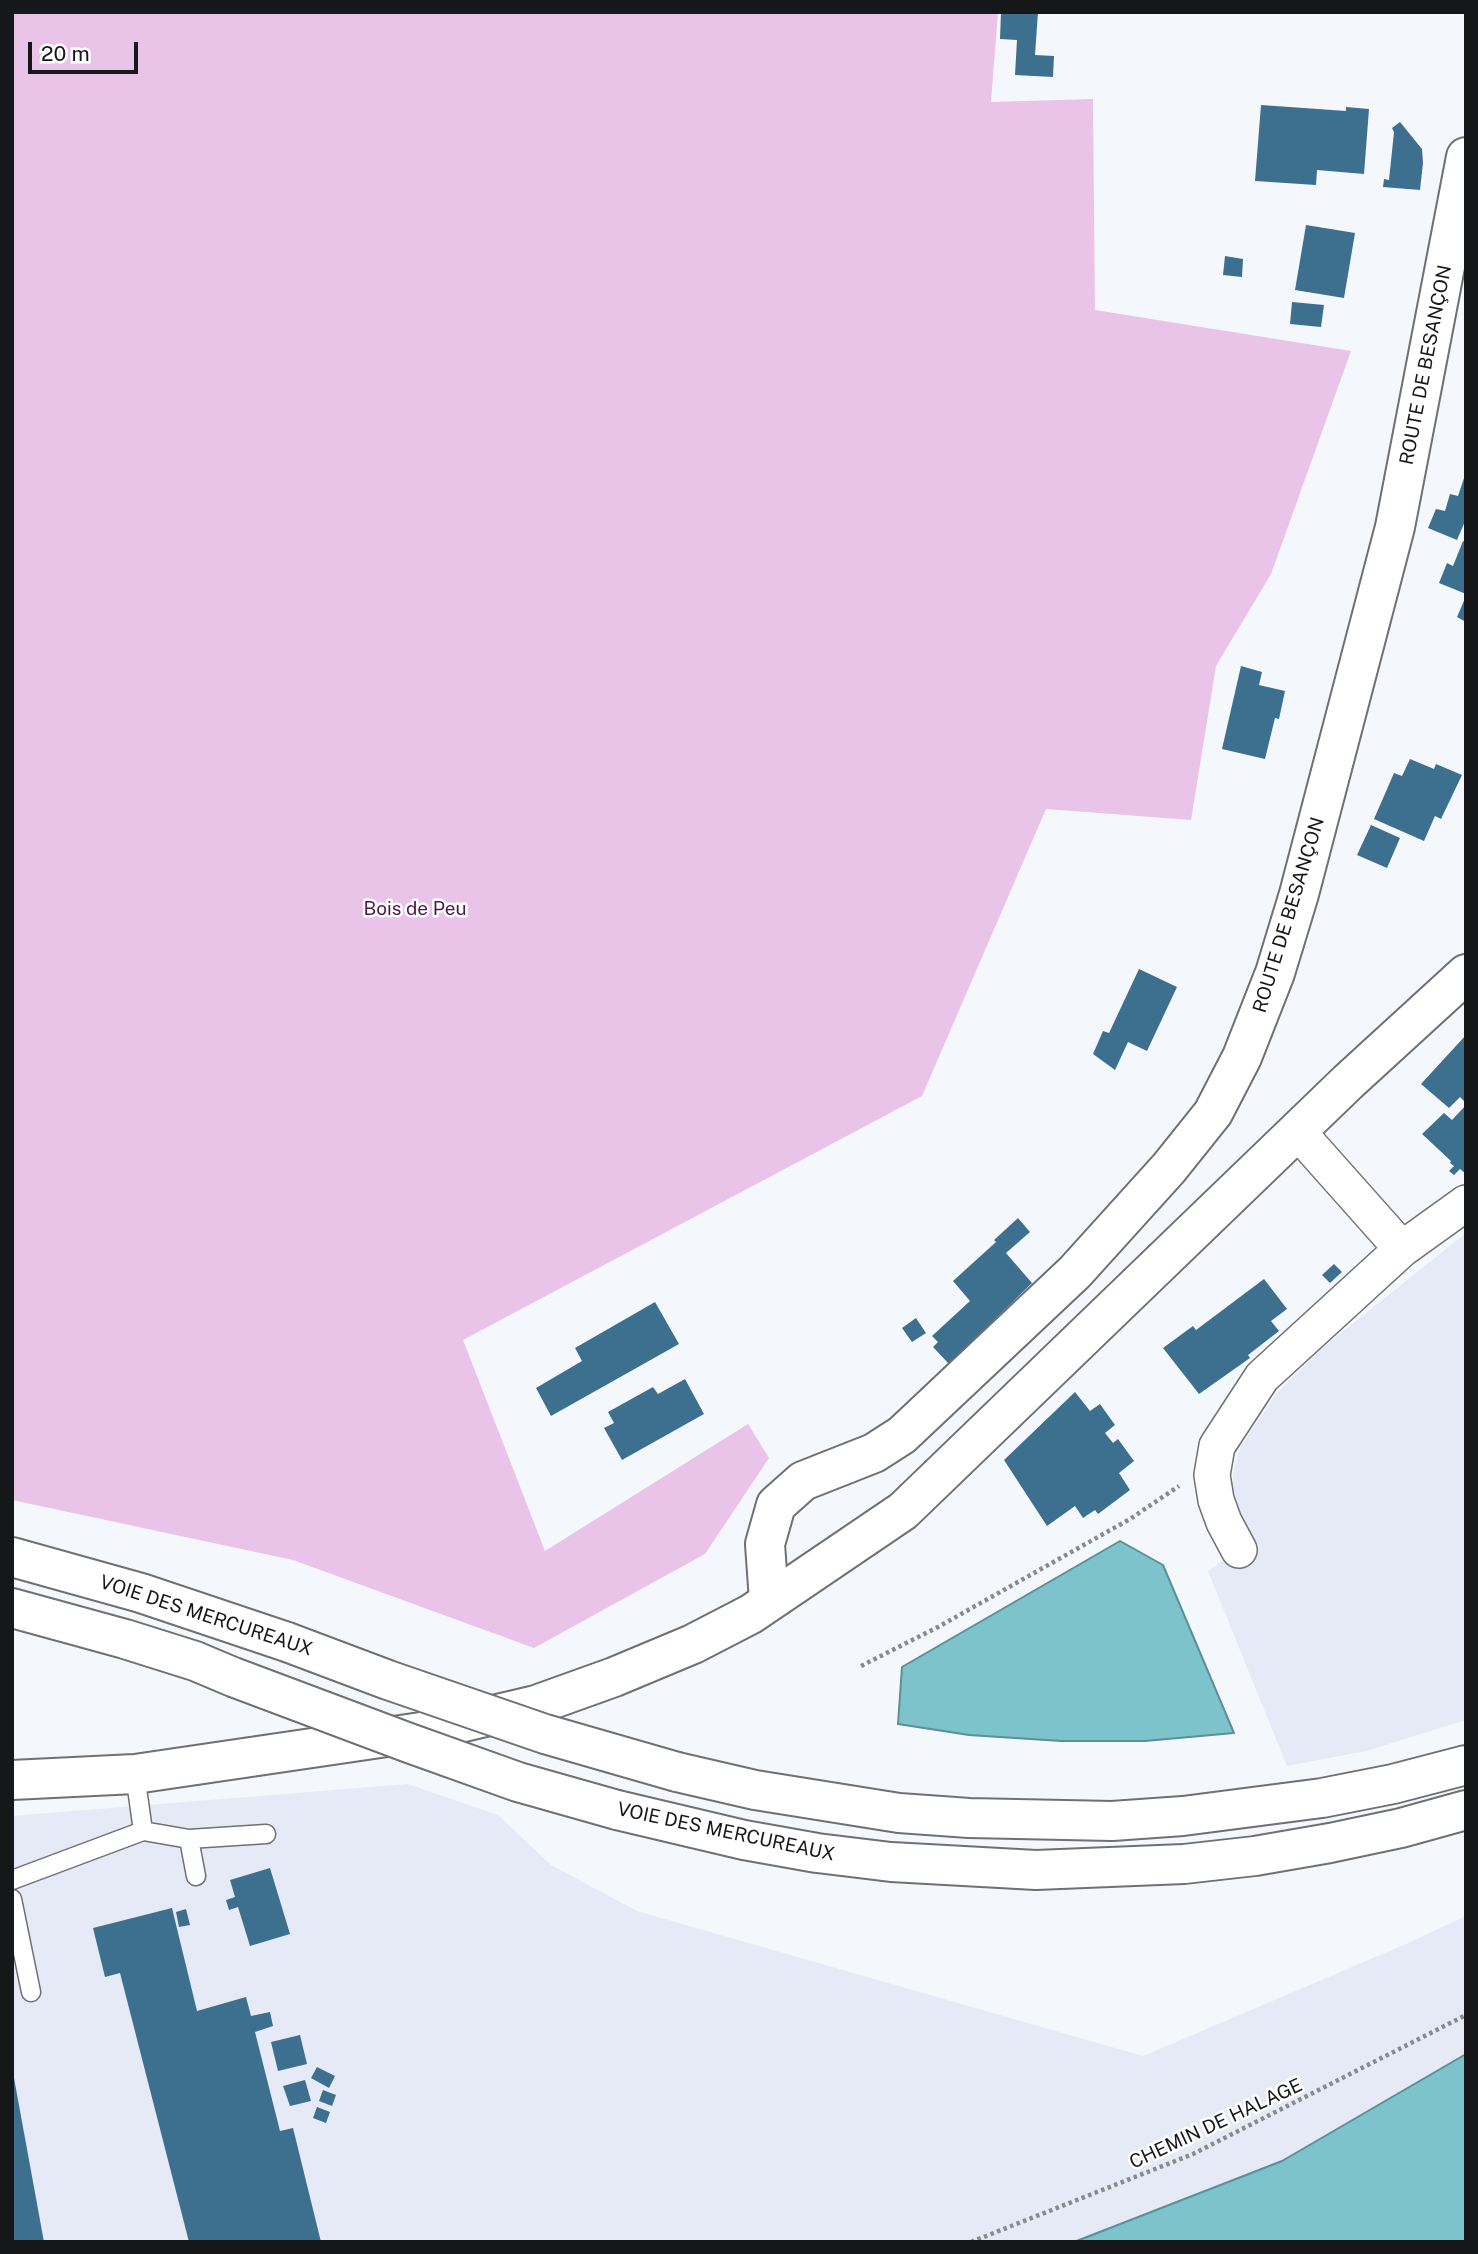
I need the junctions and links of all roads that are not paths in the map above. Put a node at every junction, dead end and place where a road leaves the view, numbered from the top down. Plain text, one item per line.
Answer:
1 (1466, 158) edge
2 (1466, 974) edge
3 (1298, 1132) junction
4 (1466, 1203) edge
5 (1402, 1250) junction
6 (1239, 1550) dead end
7 (12, 1557) edge
8 (769, 1601) junction
9 (12, 1608) edge
10 (1466, 1765) edge
11 (135, 1773) junction
12 (12, 1780) edge
13 (1466, 1810) edge
14 (143, 1831) junction
15 (266, 1834) dead end
16 (189, 1839) junction
17 (196, 1876) dead end
18 (12, 1880) edge
19 (12, 1899) edge
20 (31, 1992) dead end

1 - 8 main road, ROUTE DE BESANÇON
2 - 3 main road
3 - 5 street
3 - 8 main road
4 - 5 street
5 - 6 street
7 - 10 main road, VOIE DES MERCUREAUX, bridge
8 - 11 main road
9 - 13 main road, VOIE DES MERCUREAUX, bridge
11 - 12 main road
11 - 14 lane
14 - 16 lane
14 - 18 lane
15 - 16 lane
16 - 17 lane
19 - 20 lane

